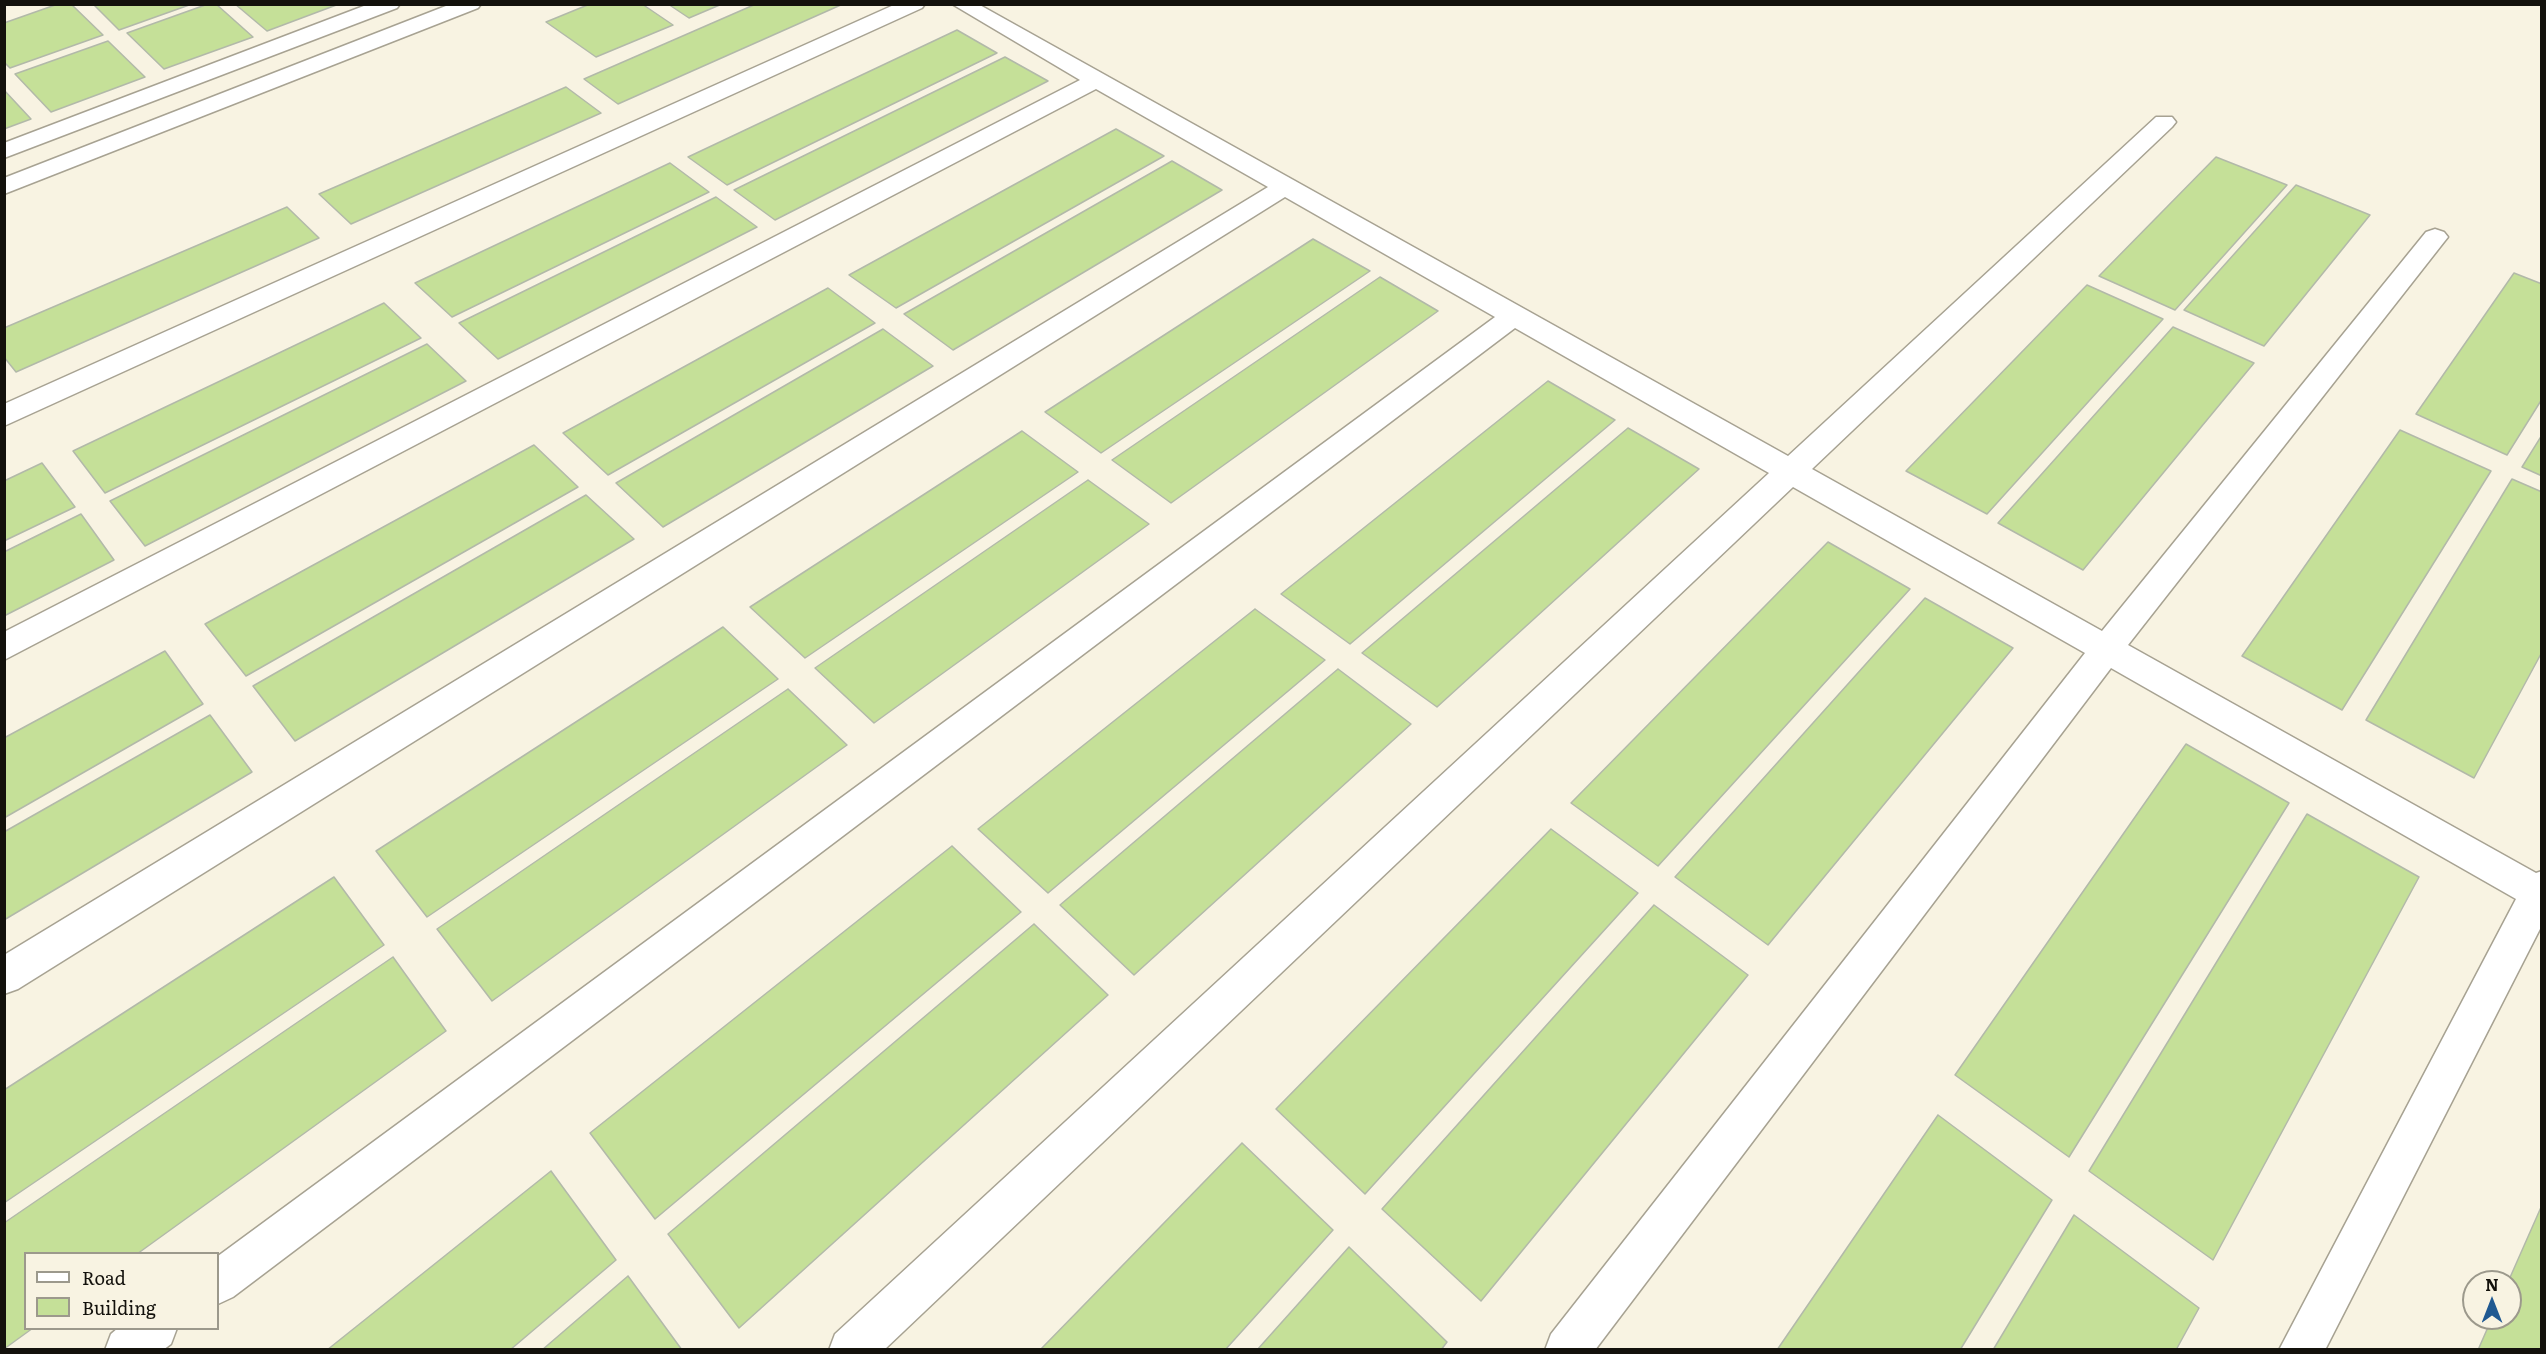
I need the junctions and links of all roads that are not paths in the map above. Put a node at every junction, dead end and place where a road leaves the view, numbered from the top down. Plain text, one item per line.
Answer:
1 (390, 4) edge
2 (471, 4) edge
3 (915, 4) edge
4 (962, 4) edge
5 (1097, 80) junction
6 (2164, 122) dead end
7 (4, 151) edge
8 (4, 187) edge
9 (1285, 187) junction
10 (2436, 237) dead end
11 (1514, 316) junction
12 (4, 416) edge
13 (1789, 471) junction
14 (4, 647) edge
15 (2106, 650) junction
16 (2540, 892) edge
17 (4, 976) edge
18 (219, 1281) edge
19 (154, 1330) edge
20 (127, 1350) edge
21 (851, 1350) edge
22 (1567, 1350) edge
23 (2301, 1350) edge

1 - 7 street
2 - 8 street
3 - 12 street
4 - 5 street
5 - 9 street
5 - 14 street
6 - 13 street
9 - 11 street
9 - 17 street
10 - 15 street
11 - 13 street
11 - 18 street
13 - 15 street
13 - 21 street
15 - 16 street
15 - 22 street
16 - 23 street
19 - 20 street

